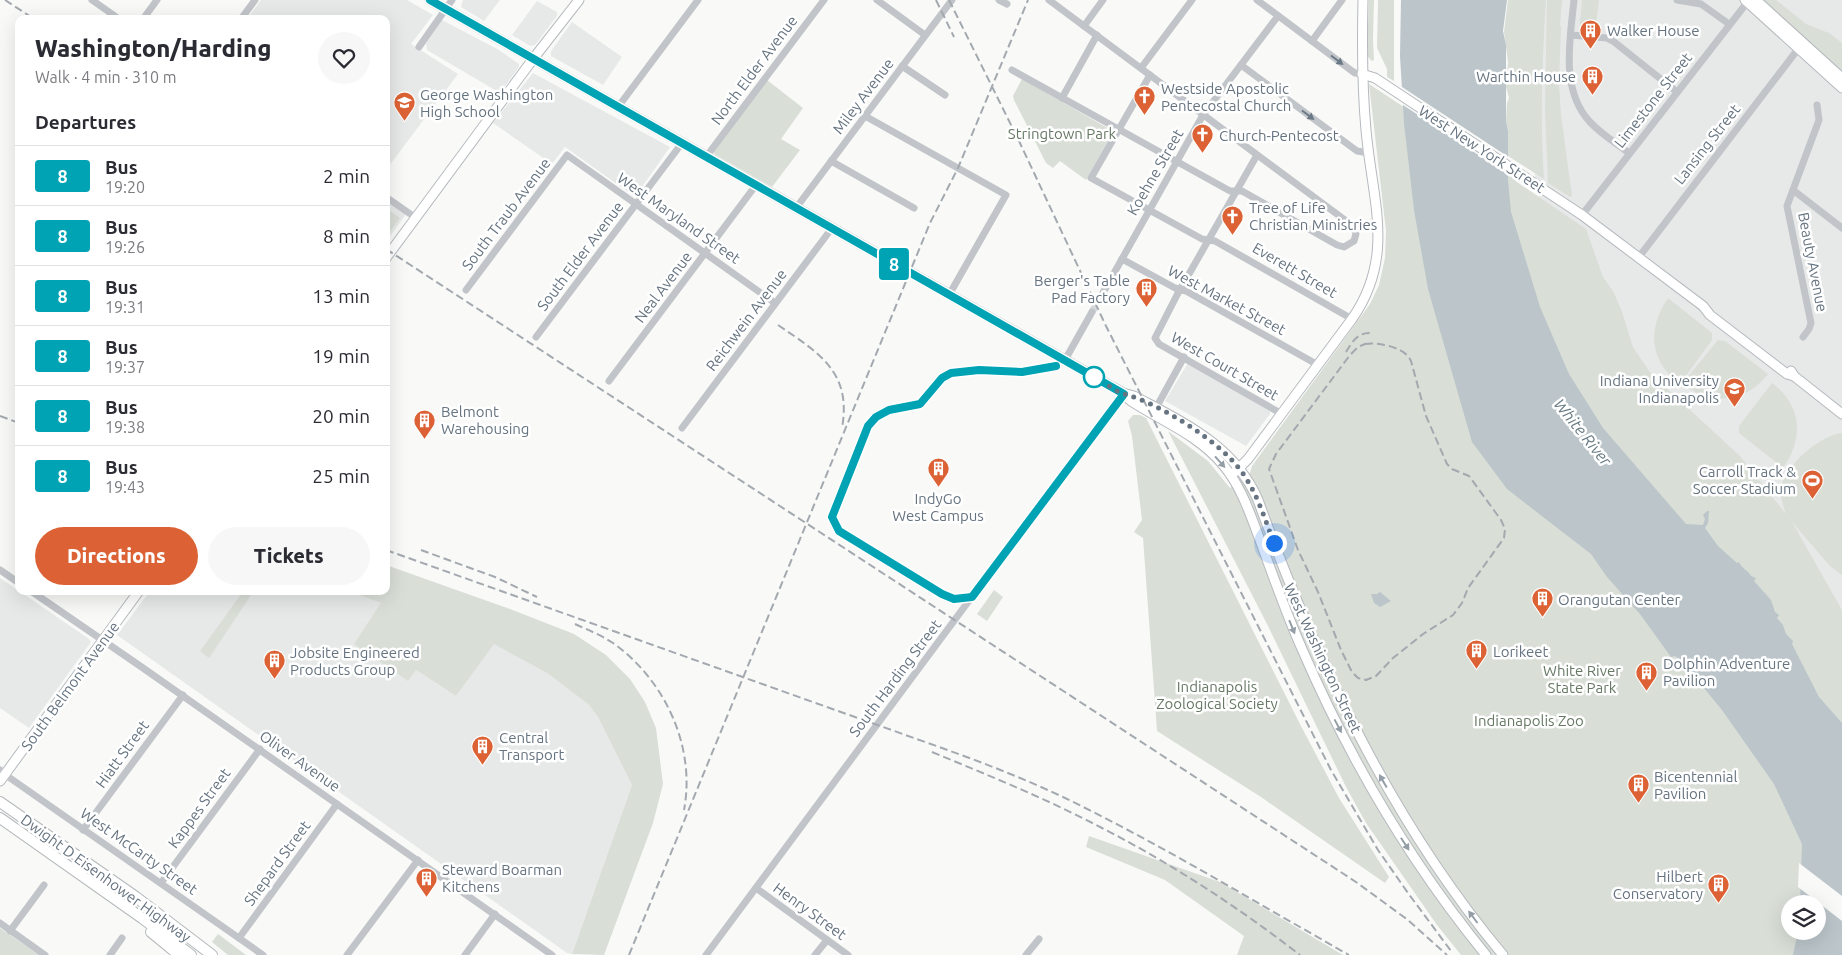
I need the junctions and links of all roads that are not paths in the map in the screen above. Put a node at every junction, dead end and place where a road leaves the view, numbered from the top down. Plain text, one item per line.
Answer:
1 (92, 0) edge
2 (157, 0) edge
3 (255, 0) edge
4 (430, 0) edge
5 (452, 0) edge
6 (579, 0) edge
7 (698, 0) edge
8 (824, 0) edge
9 (877, 0) edge
10 (952, 0) edge
11 (999, 0) edge
12 (1049, 0) edge
13 (1103, 0) edge
14 (1192, 0) edge
15 (1257, 0) edge
16 (1342, 0) edge
17 (1363, 0) edge
18 (1574, 0) edge
19 (1677, 0) edge
20 (1749, 1) edge
21 (1007, 4) dead end
22 (446, 9) junction
23 (113, 15) edge
24 (146, 15) edge
25 (244, 15) edge
26 (1278, 16) junction
27 (1729, 24) junction
28 (1084, 26) junction
29 (925, 35) junction
30 (1097, 35) junction
31 (1571, 35) junction
32 (1312, 41) junction
33 (420, 47) dead end
34 (1798, 49) junction
35 (533, 59) junction
36 (1241, 65) junction
37 (902, 66) junction
38 (1141, 68) junction
39 (1012, 70) dead end
40 (1362, 74) junction
41 (1150, 75) junction
42 (1842, 78) edge
43 (1842, 88) edge
44 (1677, 92) junction
45 (945, 95) dead end
46 (1062, 98) junction
47 (1817, 105) dead end
48 (618, 107) junction
49 (1203, 115) junction
50 (864, 116) junction
51 (1119, 129) junction
52 (682, 143) junction
53 (1368, 153) junction
54 (1629, 153) junction
55 (567, 155) joint
56 (1257, 155) junction
57 (706, 157) junction
58 (831, 161) junction
59 (1177, 162) junction
60 (756, 185) junction
61 (1793, 190) junction
62 (1236, 191) junction
63 (390, 200) edge
64 (636, 204) junction
65 (796, 208) junction
66 (914, 208) dead end
67 (1149, 210) junction
68 (1582, 215) junction
69 (416, 218) junction
70 (832, 228) junction
71 (1842, 228) edge
72 (1209, 240) junction
73 (390, 253) edge
74 (705, 253) junction
75 (1638, 257) junction
76 (1122, 259) junction
77 (466, 290) dead end
78 (1180, 290) junction
79 (950, 294) junction
80 (1100, 298) tunnel mouth
81 (776, 303) junction
82 (1092, 312) tunnel mouth
83 (1352, 319) junction
84 (536, 337) dead end
85 (1803, 337) dead end
86 (1184, 357) junction
87 (1065, 360) junction
88 (1318, 365) junction
89 (609, 381) dead end
90 (1124, 394) junction
91 (1156, 408) junction
92 (1282, 414) junction
93 (1842, 414) edge
94 (682, 428) dead end
95 (1239, 468) junction
96 (1231, 475) junction
97 (0, 570) edge
98 (15, 580) edge
99 (37, 595) edge
100 (136, 595) edge
101 (103, 640) junction
102 (183, 695) junction
103 (260, 749) junction
104 (2, 775) edge
105 (1, 803) edge
106 (337, 804) junction
107 (0, 818) edge
108 (83, 830) junction
109 (418, 860) junction
110 (62, 861) junction
111 (161, 883) junction
112 (44, 885) dead end
113 (756, 888) junction
114 (495, 914) junction
115 (0, 924) edge
116 (179, 929) junction
117 (10, 931) junction
118 (122, 938) dead end
119 (239, 938) junction
120 (1039, 938) dead end
121 (826, 940) junction
122 (45, 955) edge
123 (110, 955) edge
124 (179, 955) edge
125 (191, 955) edge
126 (212, 955) edge
127 (218, 955) edge
128 (263, 955) edge
129 (347, 955) edge
130 (465, 955) edge
131 (552, 955) edge
132 (706, 955) edge
133 (815, 955) edge
134 (848, 955) edge
135 (1026, 955) edge
136 (1486, 955) edge
137 (1503, 955) edge

1 - 23 street
2 - 24 street
3 - 25 street
4 - 22 main road, West Washington Street
5 - 22 street
6 - 35 main road
7 - 48 street
8 - 57 street, North Elder Avenue
9 - 29 street
10 - 29 street, Miley Avenue
11 - 21 street
12 - 28 street
13 - 28 street
14 - 38 street
15 - 26 street, West New York Street
16 - 32 street
17 - 40 main road
18 - 31 street
19 - 27 street
20 - 27 street, Limestone Street
20 - 34 main road
20 - 42 main road
22 - 33 street
22 - 35 main road, West Washington Street
26 - 32 street, West New York Street
26 - 36 street, Koehne Street
27 - 44 street, Limestone Street
28 - 30 street
29 - 37 street, Miley Avenue
30 - 38 street
30 - 46 street
31 - 44 street
31 - 54 street
32 -> 40 street, West New York Street
34 - 43 main road
34 - 75 street, Lansing Street
35 - 48 main road, West Washington Street
35 - 69 main road
36 - 49 street, Koehne Street
36 -> 53 street
37 - 45 street
37 - 50 street, Miley Avenue
38 - 41 street
39 - 46 street
40 - 53 main road
40 - 68 main road, West New York Street
41 - 49 street
41 - 51 street
44 - 54 street, Limestone Street
46 - 51 street
47 - 61 street, Beauty Avenue
48 - 52 main road, West Washington Street
49 - 56 street
49 - 59 street, Koehne Street
50 - 58 street, Miley Avenue
50 - 79 street
51 - 59 street
51 - 67 street, Everett Street
52 - 57 main road, West Washington Street
52 - 64 street, South Elder Avenue
53 - 83 main road
54 - 68 street, Limestone Street
55 - 64 street, West Maryland Street
55 - 77 street, South Traub Avenue
56 - 62 street
56 - 62 street
57 - 60 main road, West Washington Street
58 - 65 street, Miley Avenue
58 - 66 street
59 - 62 street
59 - 67 street, Koehne Street
60 - 65 main road, West Washington Street
60 - 74 street, Neal Avenue
61 - 71 street
61 - 85 street, Beauty Avenue
62 - 72 street
63 - 69 street
64 - 74 street, West Maryland Street
64 - 84 street, South Elder Avenue
65 - 70 main road, West Washington Street
67 - 72 street, Everett Street
67 - 76 street, Koehne Street
68 - 75 main road, West New York Street
69 - 73 main road
70 - 79 main road, West Washington Street
70 - 81 street, Reichwein Avenue
72 - 78 street
72 - 83 street, Everett Street
74 - 81 street, West Maryland Street
74 - 89 street, Neal Avenue
75 - 93 main road, West New York Street
76 - 78 street, West Market Street
76 - 80 street, Koehne Street
78 - 86 street, West Court Street
78 - 88 street, West Market Street
79 - 87 main road, West Washington Street
81 - 94 street, Reichwein Avenue
82 - 87 street
83 - 88 main road
86 - 91 street
86 - 92 street, West Court Street
87 - 90 main road, West Washington Street
88 - 92 main road
90 - 91 main road, West Washington Street
90 -> 96 main road, West Washington Street
90 - 113 street, South Harding Street
91 - 95 main road, West Washington Street
92 - 95 main road
95 - 96 main road
137 -> 95 main road, West Washington Street
96 -> 136 main road, West Washington Street
97 - 98 street
99 - 101 street, Oliver Avenue
100 - 101 main road, South Belmont Avenue
101 - 102 street, Oliver Avenue
101 - 104 main road, South Belmont Avenue
102 - 103 street, Oliver Avenue
102 - 108 street, Hiatt Street
103 - 106 street, Oliver Avenue
103 - 111 street, Kappes Street
104 - 108 street, West McCarty Street
105 - 116 highway, Dwight D Eisenhower Highway
106 - 109 street, Oliver Avenue
106 - 119 street, Shepard Street
107 - 110 highway, Dwight D Eisenhower Highway
108 - 111 street, West McCarty Street
109 - 114 street, Oliver Avenue
109 - 129 street
110 - 124 highway
110 - 125 highway, Dwight D Eisenhower Highway
111 - 119 street, West McCarty Street
112 - 117 street
113 - 121 street, Henry Street
113 - 132 street, South Harding Street
114 - 130 street
114 - 131 street, Oliver Avenue
115 - 117 street
116 - 126 highway, Dwight D Eisenhower Highway
116 - 127 highway
117 - 122 street
118 - 123 street
119 - 128 street, West McCarty Street
120 - 135 street
121 - 133 street
121 - 134 street, Henry Street

